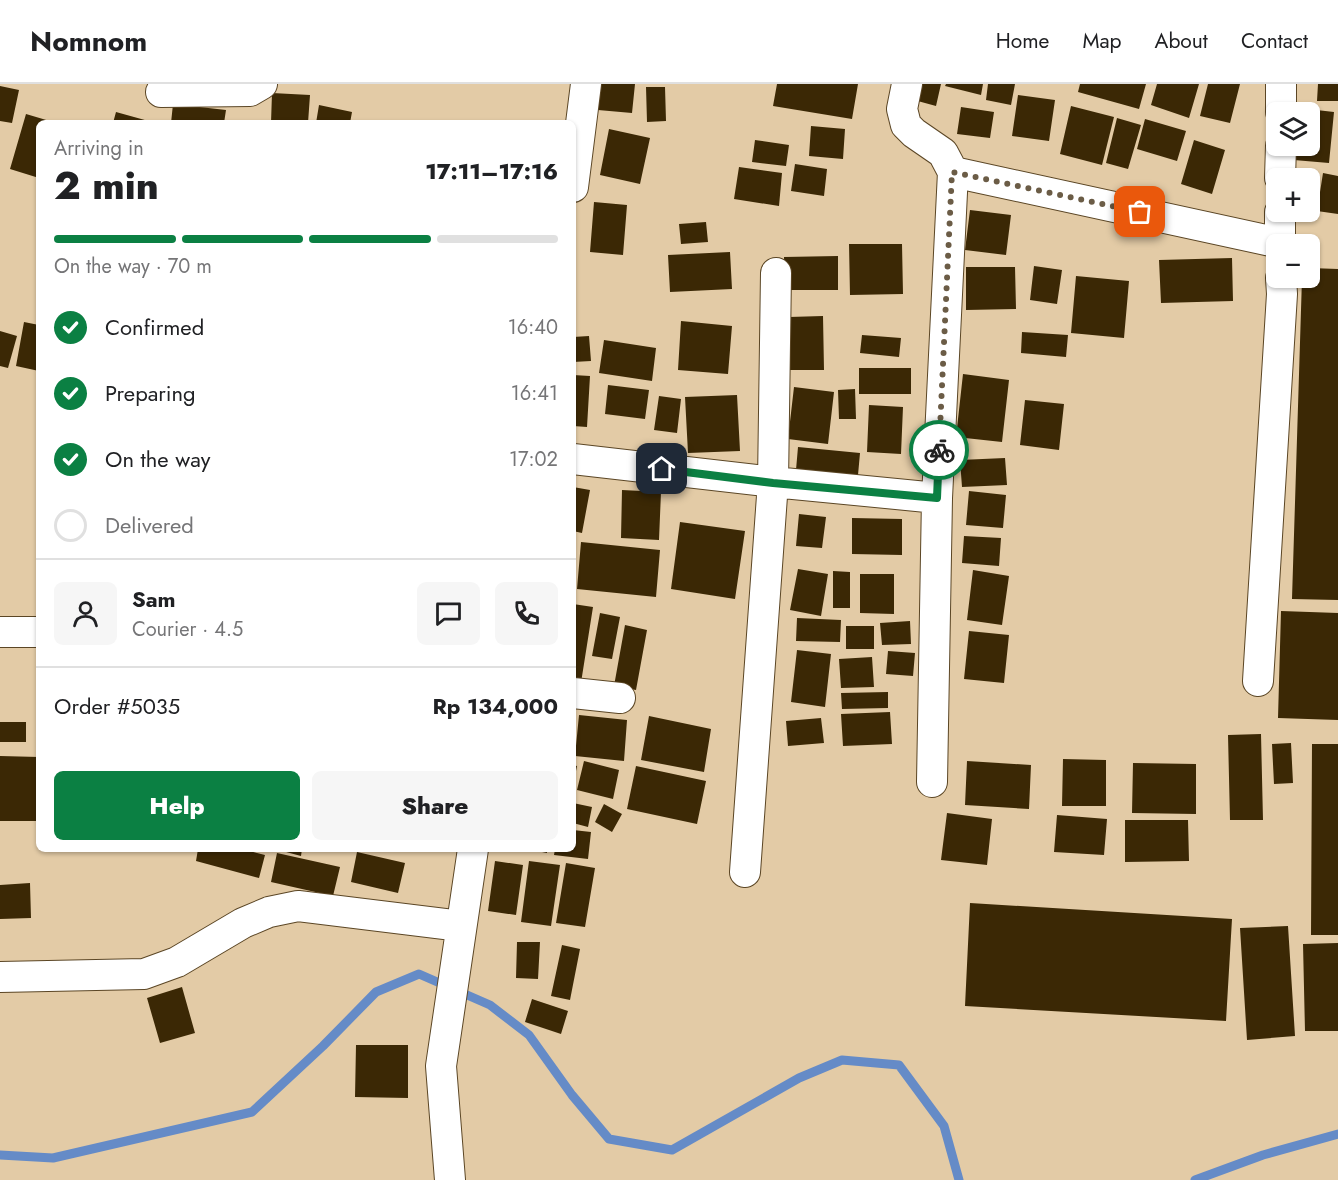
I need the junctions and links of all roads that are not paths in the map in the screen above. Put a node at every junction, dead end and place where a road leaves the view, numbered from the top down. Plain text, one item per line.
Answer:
1 (262, 84) edge
2 (586, 84) edge
3 (907, 84) edge
4 (1281, 84) edge
5 (161, 92) dead end
6 (1281, 102) edge
7 (576, 163) edge
8 (952, 172) junction
9 (1266, 241) edge
10 (776, 273) dead end
11 (1282, 288) edge
12 (576, 459) edge
13 (773, 483) junction
14 (937, 498) junction
15 (0, 632) edge
16 (36, 632) edge
17 (1258, 681) dead end
18 (576, 693) edge
19 (620, 698) dead end
20 (933, 782) dead end
21 (473, 852) edge
22 (745, 872) dead end
23 (461, 926) junction
24 (0, 976) edge
25 (450, 1180) edge

1 - 5 street
2 - 7 street
3 - 8 street
4 - 6 street
8 - 9 street
8 - 14 street
10 - 13 street
11 - 17 street
12 - 13 street
13 - 14 street
13 - 22 street
14 - 20 street
15 - 16 street
18 - 19 street
21 - 23 street
23 - 24 street
23 - 25 street

